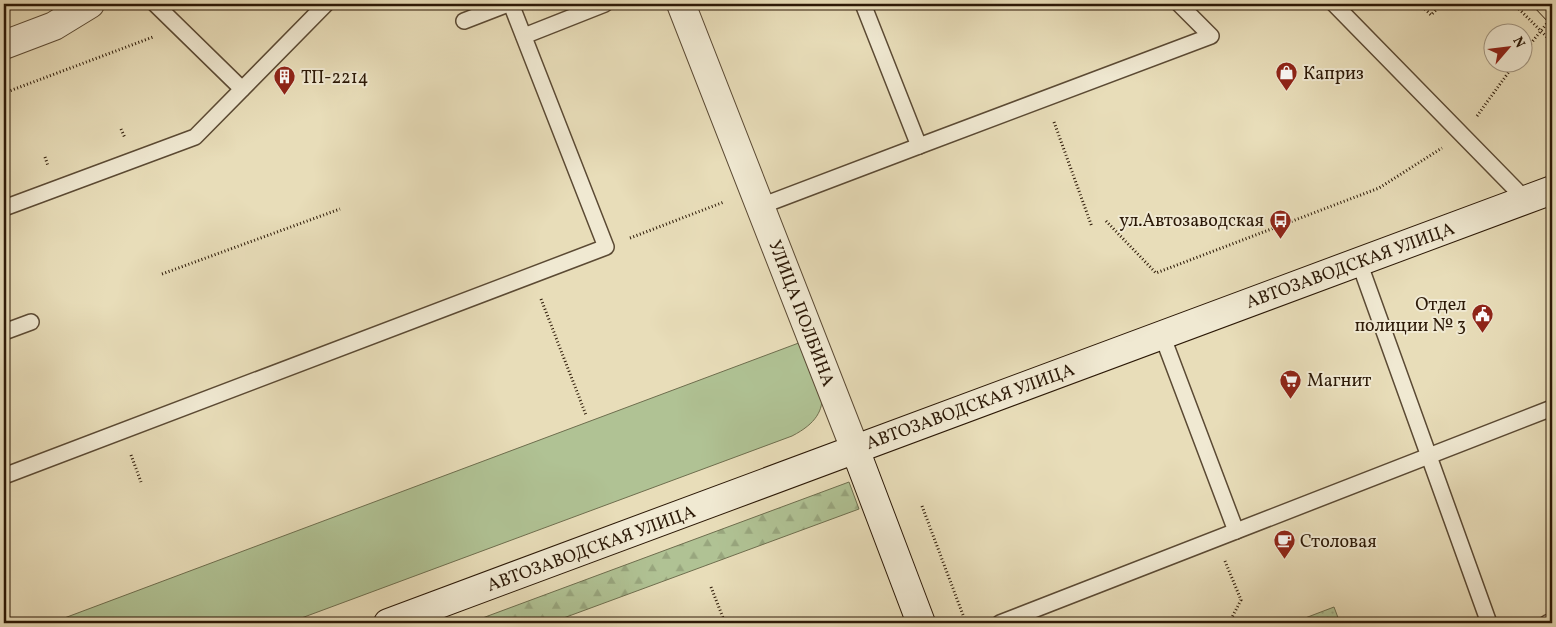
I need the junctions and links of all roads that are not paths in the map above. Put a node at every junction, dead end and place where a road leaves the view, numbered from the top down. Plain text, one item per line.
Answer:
1 (90, 4) edge
2 (156, 4) edge
3 (326, 4) edge
4 (510, 4) edge
5 (605, 4) edge
6 (681, 4) edge
7 (863, 4) edge
8 (1179, 4) edge
9 (1334, 4) edge
10 (464, 21) dead end
11 (524, 36) junction
12 (4, 45) edge
13 (242, 89) junction
14 (919, 146) junction
15 (1552, 190) edge
16 (1526, 200) junction
17 (761, 206) junction
18 (4, 208) edge
19 (1359, 262) junction
20 (31, 322) dead end
21 (4, 332) edge
22 (1162, 335) junction
23 (1552, 408) edge
24 (854, 449) junction
25 (1429, 455) junction
26 (4, 476) edge
27 (1236, 531) junction
28 (1552, 621) edge
29 (388, 623) edge
30 (921, 623) edge
31 (1000, 623) edge
32 (1489, 623) edge
33 (1547, 623) edge

1 - 12 street
2 - 13 lane
3 - 13 lane
4 - 10 lane
4 - 11 lane
5 - 11 lane
6 - 17 street, УЛИЦА ПОЛБИНА
7 - 14 lane
8 - 14 lane
9 - 16 lane
11 - 26 lane
13 - 18 lane
14 - 17 lane
15 - 16 street, АВТОЗАВОДСКАЯ УЛИЦА
16 - 19 street, АВТОЗАВОДСКАЯ УЛИЦА
17 - 24 street, УЛИЦА ПОЛБИНА
19 - 22 street, АВТОЗАВОДСКАЯ УЛИЦА
19 - 25 lane
20 - 21 lane
22 - 24 street, АВТОЗАВОДСКАЯ УЛИЦА
22 - 27 lane
23 - 25 lane
24 - 29 street, АВТОЗАВОДСКАЯ УЛИЦА
24 - 30 street, УЛИЦА ПОЛБИНА
25 - 27 lane
25 - 32 lane
27 - 31 lane
28 - 33 lane

